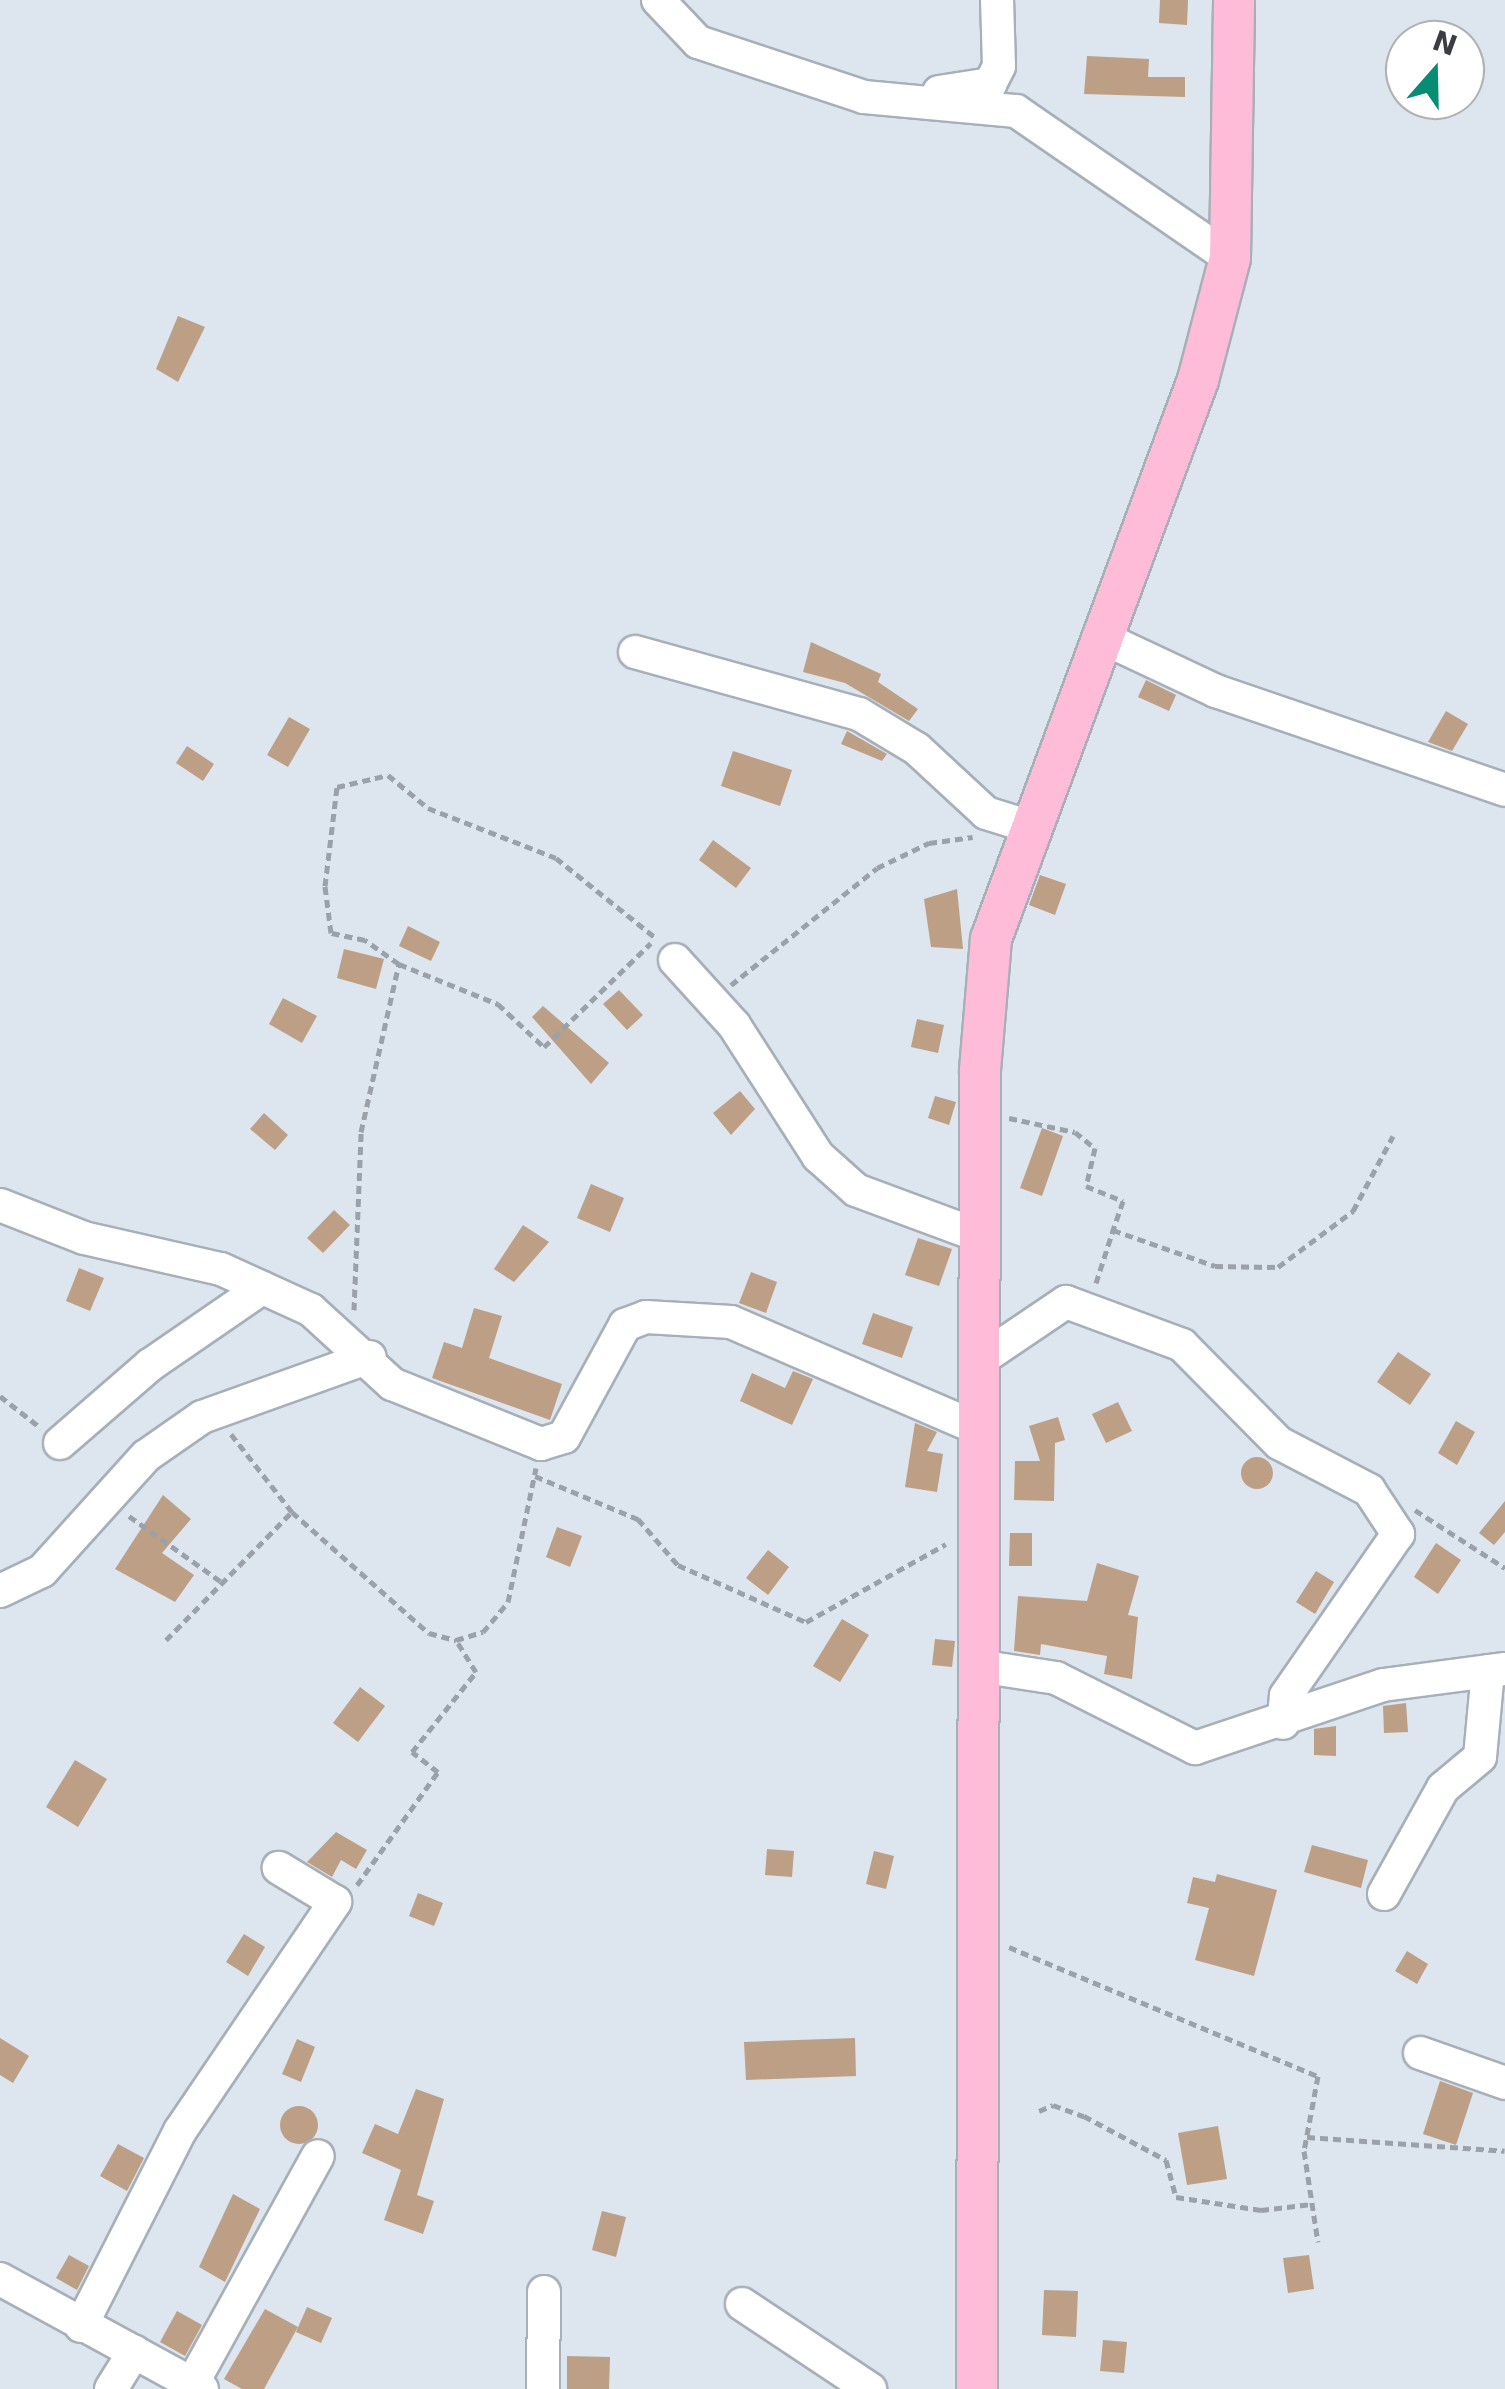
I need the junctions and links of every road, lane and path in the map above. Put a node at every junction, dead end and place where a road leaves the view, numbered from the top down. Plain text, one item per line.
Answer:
1 (658, 0) edge
2 (997, 0) edge
3 (1234, 0) edge
4 (905, 101) junction
5 (1230, 258) junction
6 (1099, 636) junction
7 (635, 652) dead end
8 (1505, 790) edge
9 (1015, 822) junction
10 (666, 949) junction
11 (399, 964) junction
12 (712, 1001) junction
13 (980, 1112) junction
14 (1393, 1136) dead end
15 (1, 1208) edge
16 (1113, 1230) junction
17 (980, 1236) junction
18 (262, 1288) junction
19 (1088, 1310) junction
20 (362, 1350) junction
21 (980, 1360) junction
22 (214, 1412) junction
23 (980, 1429) junction
24 (60, 1442) dead end
25 (538, 1460) junction
26 (1369, 1490) junction
27 (292, 1512) junction
28 (979, 1526) junction
29 (1505, 1568) edge
30 (0, 1592) edge
31 (166, 1640) dead end
32 (456, 1640) junction
33 (978, 1666) junction
34 (1497, 1670) edge
35 (1283, 1722) junction
36 (279, 1868) dead end
37 (1384, 1894) dead end
38 (334, 1902) junction
39 (978, 1938) junction
40 (1420, 2053) dead end
41 (1505, 2083) edge
42 (1039, 2111) dead end
43 (1307, 2136) junction
44 (1505, 2151) edge
45 (318, 2156) dead end
46 (1312, 2204) junction
47 (1318, 2242) dead end
48 (0, 2279) edge
49 (544, 2292) dead end
50 (742, 2304) dead end
51 (81, 2326) junction
52 (134, 2352) junction
53 (197, 2386) edge
54 (111, 2389) edge
55 (542, 2389) edge
56 (870, 2389) edge
57 (976, 2389) edge

1 - 4 street
2 - 4 street
3 - 5 main road
4 - 5 street
5 - 6 main road
6 - 8 street
6 - 9 main road
7 - 9 street
9 - 12 path
9 - 13 main road
10 - 11 path
10 - 11 path
10 - 12 street
11 - 20 path
12 - 17 street
13 - 16 path
13 - 17 main road
14 - 16 path
15 - 18 street
16 - 19 path
17 - 21 main road
18 - 20 street
18 - 24 street
19 - 21 street
19 - 26 street
20 - 22 street
20 - 25 street
21 - 23 main road
22 - 27 path
22 - 30 street
23 - 25 street
23 - 28 main road
25 - 28 path
25 - 32 path
26 - 29 path
26 - 35 street
27 - 31 path
27 - 32 path
28 - 33 main road
32 - 38 path
33 - 35 street
33 - 39 main road
34 - 35 street
34 - 37 street
36 - 38 street
38 - 51 street
39 - 43 path
39 - 57 main road
40 - 41 street
42 - 46 path
43 - 44 path
43 - 46 path
45 - 53 street
46 - 47 path
48 - 51 street
49 - 55 street
50 - 56 street
51 - 52 street
52 - 53 street
52 - 54 street

